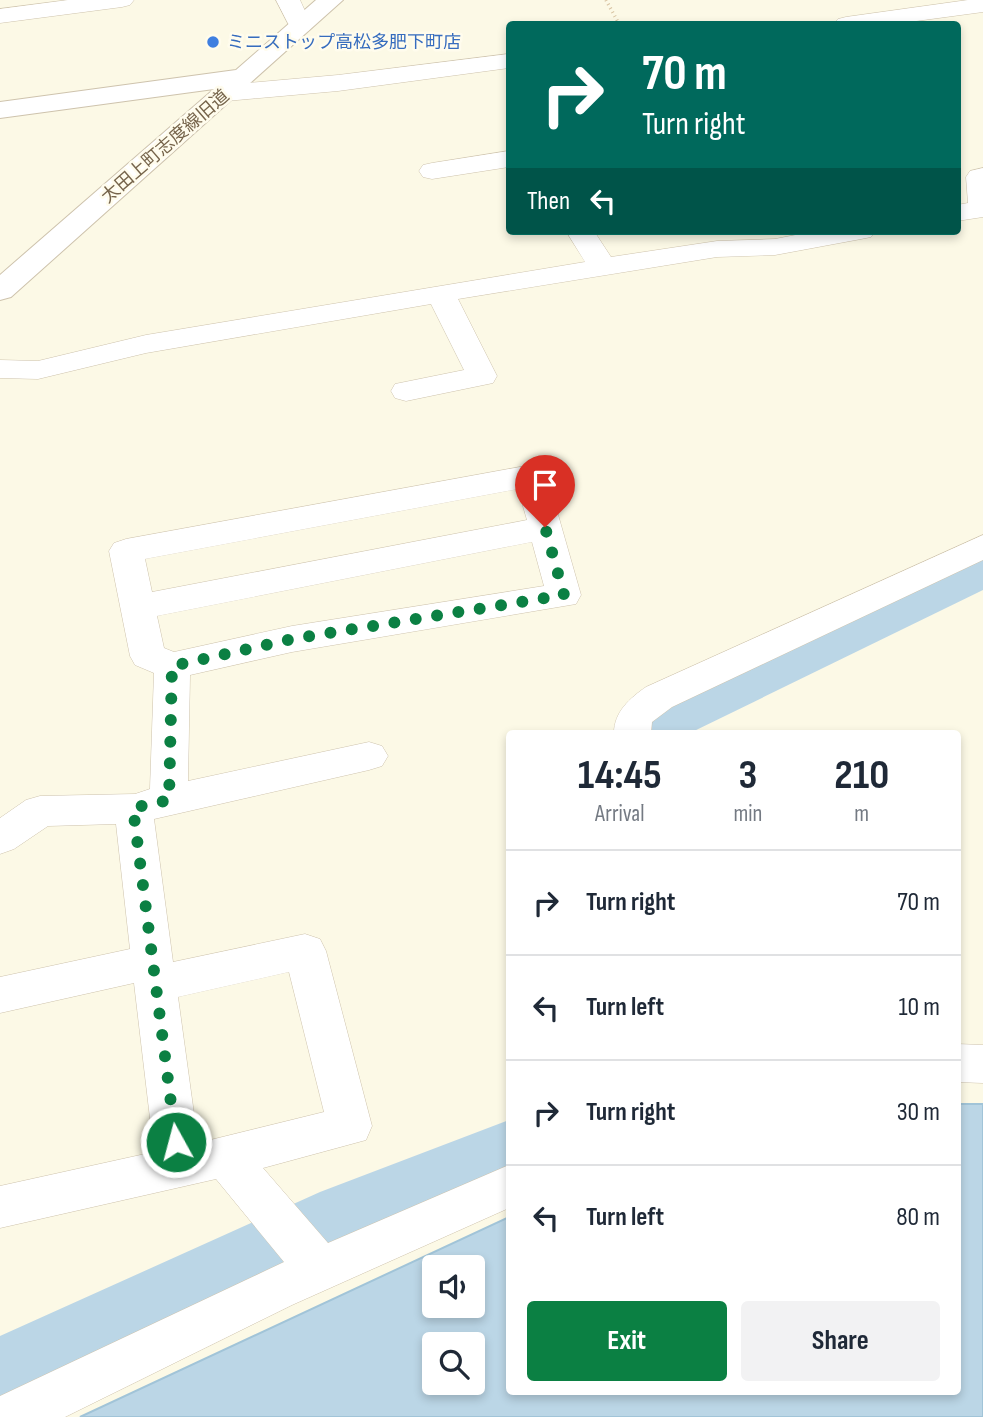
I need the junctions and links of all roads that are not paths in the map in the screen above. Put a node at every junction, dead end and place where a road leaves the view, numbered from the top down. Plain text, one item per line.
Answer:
1 (122, 0) edge
2 (288, 0) edge
3 (331, 0) edge
4 (971, 10) edge
5 (0, 16) edge
6 (873, 21) edge
7 (300, 26) junction
8 (506, 61) edge
9 (234, 85) junction
10 (0, 110) edge
11 (506, 159) edge
12 (432, 171) dead end
13 (983, 176) edge
14 (961, 212) edge
15 (582, 235) edge
16 (840, 235) edge
17 (603, 268) junction
18 (12, 272) edge
19 (0, 291) edge
20 (440, 293) junction
21 (0, 369) edge
22 (407, 391) dead end
23 (545, 527) junction
24 (983, 547) edge
25 (138, 607) junction
26 (172, 666) junction
27 (634, 730) edge
28 (369, 756) dead end
29 (151, 804) junction
30 (0, 838) edge
31 (154, 973) junction
32 (0, 995) edge
33 (961, 1063) edge
34 (983, 1064) edge
35 (225, 1157) junction
36 (179, 1168) junction
37 (506, 1187) edge
38 (0, 1207) edge
39 (311, 1259) junction
40 (10, 1417) edge

1 - 5 street
2 - 7 street
3 - 7 street, 太田上町志度線旧道
4 - 6 street
7 - 9 street, 太田上町志度線旧道
8 - 9 street
9 - 10 street
9 - 18 street, 太田上町志度線旧道
11 - 12 street
13 - 14 street
15 - 17 street
16 - 17 street
17 - 20 street
18 - 19 street, 太田上町志度線旧道
20 - 21 street
20 - 22 street
23 - 25 street
23 - 25 street
23 - 26 street
24 - 27 street
25 - 26 street
26 - 29 street
28 - 29 street
29 - 30 street
29 - 31 street
31 - 32 street
31 - 35 street
31 - 36 street
33 - 34 street
35 - 36 street
35 - 39 street
36 - 38 street
37 - 39 street
39 - 40 street

